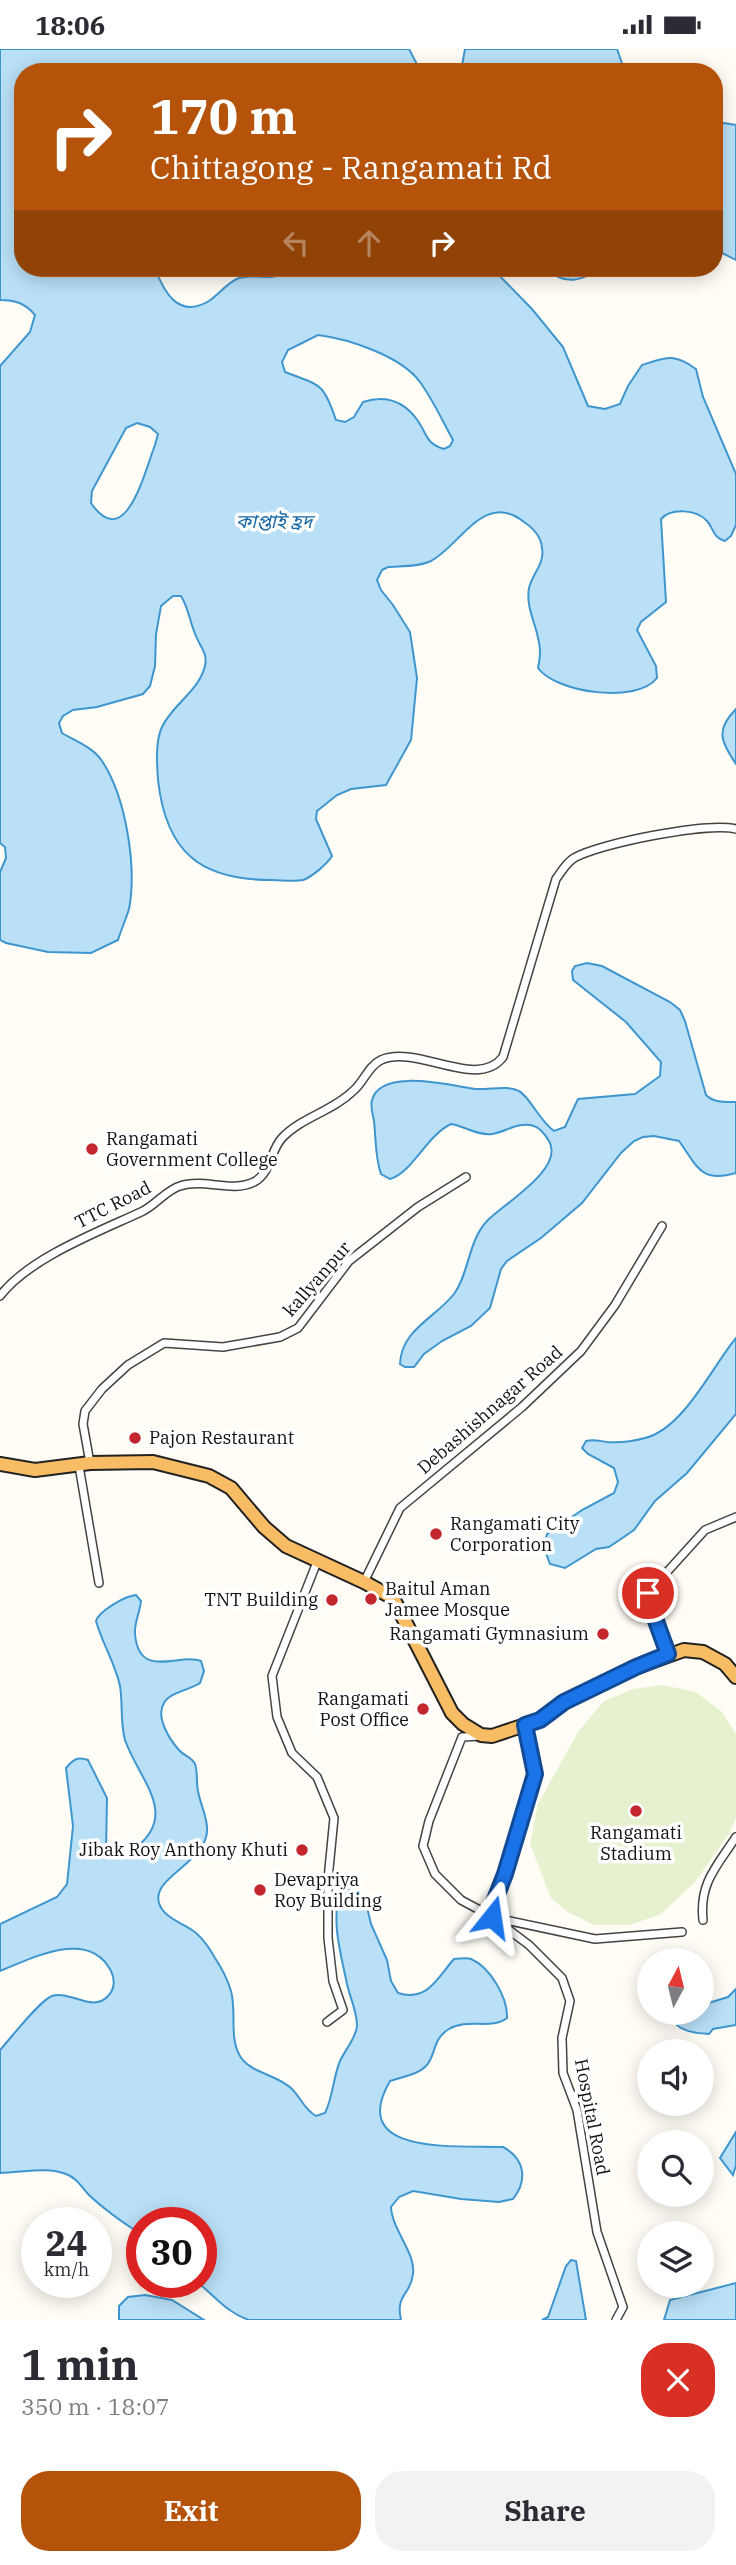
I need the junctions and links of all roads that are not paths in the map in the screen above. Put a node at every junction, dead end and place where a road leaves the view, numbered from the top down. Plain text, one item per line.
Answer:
1 (736, 829) edge
2 (466, 1177) dead end
3 (662, 1226) dead end
4 (0, 1296) edge
5 (0, 1464) edge
6 (85, 1465) junction
7 (736, 1517) edge
8 (317, 1562) junction
9 (364, 1582) junction
10 (99, 1583) dead end
11 (668, 1654) junction
12 (736, 1678) edge
13 (525, 1725) junction
14 (492, 1736) junction
15 (736, 1837) edge
16 (491, 1916) junction
17 (703, 1920) dead end
18 (682, 1932) dead end
19 (327, 2022) dead end
20 (615, 2320) edge

1 - 4 street, TTC Road
2 - 6 street, kallyanpur
3 - 9 street, Debashishnagar Road
5 - 6 highway
6 - 8 highway
6 - 10 street, kallyanpur
7 - 11 street
8 - 9 highway
8 - 19 street
9 - 14 highway
11 - 12 highway
11 - 13 highway
13 - 14 highway
13 - 16 street
14 - 16 street, Hospital Road
15 - 17 street
16 - 18 street
16 - 20 street, Hospital Road

